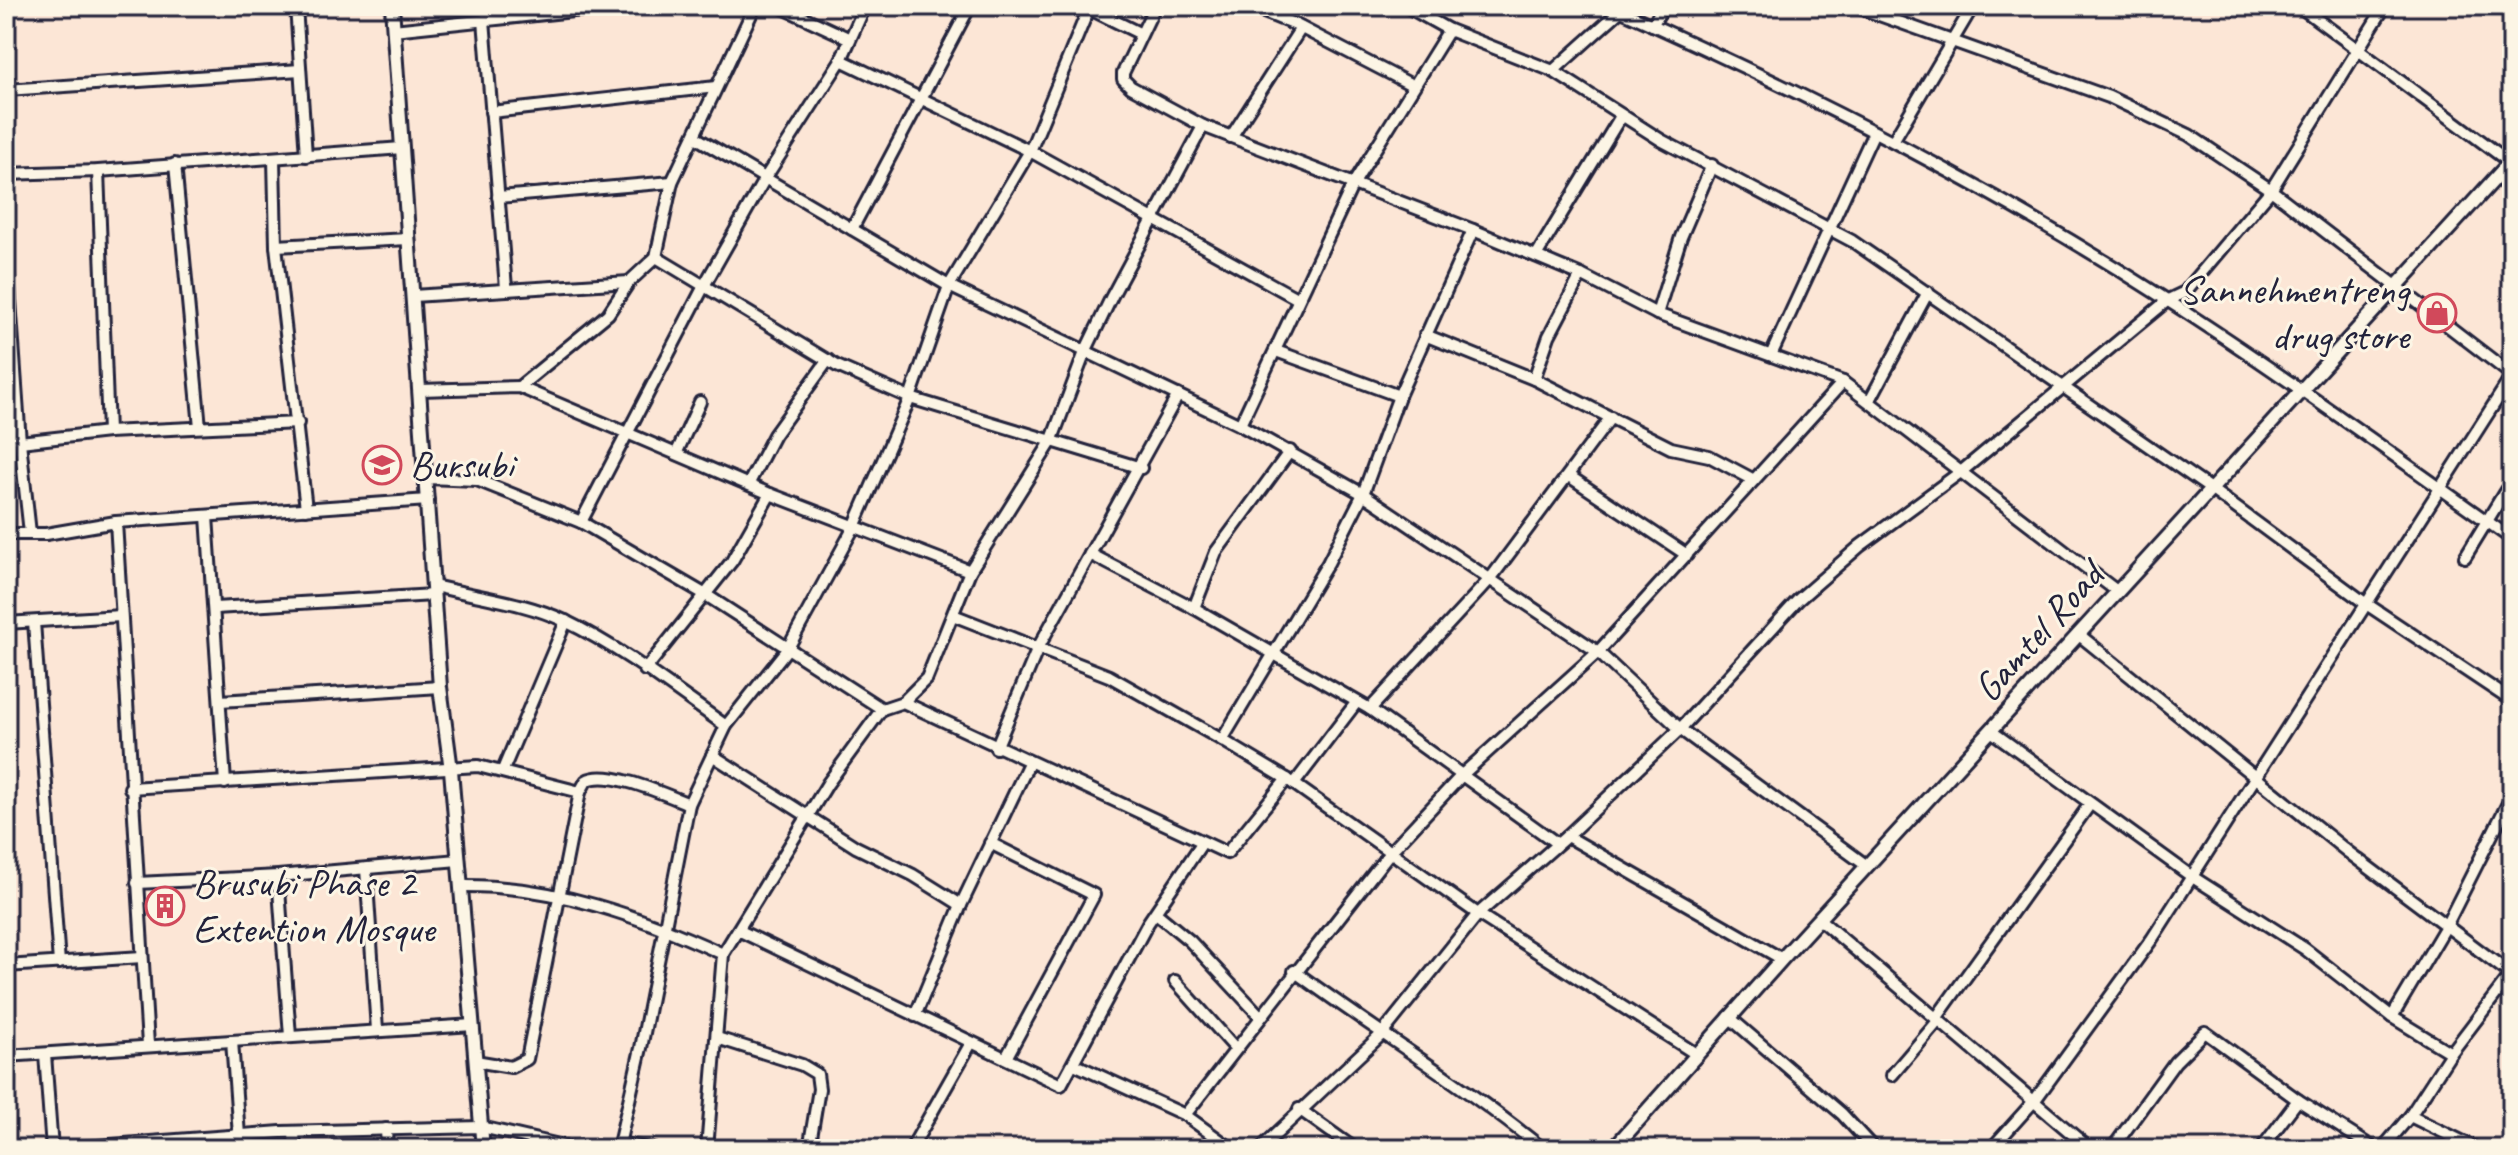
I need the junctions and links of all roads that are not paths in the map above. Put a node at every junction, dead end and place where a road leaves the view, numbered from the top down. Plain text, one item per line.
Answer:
1 (296, 6) edge
2 (392, 6) edge
3 (621, 6) edge
4 (755, 6) edge
5 (779, 6) edge
6 (865, 6) edge
7 (970, 6) edge
8 (1155, 6) edge
9 (1249, 6) edge
10 (1406, 6) edge
11 (1664, 6) edge
12 (1854, 6) edge
13 (1973, 6) edge
14 (2299, 6) edge
15 (2385, 6) edge
16 (1087, 7) edge
17 (1615, 8) edge
18 (484, 20) junction
19 (1652, 25) junction
20 (1301, 28) junction
21 (393, 30) junction
22 (1449, 30) junction
23 (1139, 33) junction
24 (848, 38) junction
25 (1953, 39) junction
26 (2358, 50) junction
27 (841, 60) junction
28 (300, 70) junction
29 (1553, 71) junction
30 (1412, 85) junction
31 (716, 87) junction
32 (6, 90) edge
33 (922, 98) junction
34 (491, 112) junction
35 (1621, 116) junction
36 (1203, 126) junction
37 (1874, 132) junction
38 (695, 137) junction
39 (1231, 137) junction
40 (1893, 141) junction
41 (402, 148) junction
42 (1030, 151) junction
43 (306, 156) junction
44 (274, 159) junction
45 (2511, 162) edge
46 (175, 164) junction
47 (1712, 165) junction
48 (98, 171) junction
49 (6, 174) edge
50 (764, 180) junction
51 (672, 182) junction
52 (1352, 186) junction
53 (2271, 190) junction
54 (498, 197) junction
55 (1155, 220) junction
56 (852, 229) junction
57 (1828, 229) junction
58 (1473, 230) junction
59 (408, 239) junction
60 (6, 243) edge
61 (276, 246) junction
62 (1536, 256) junction
63 (656, 257) junction
64 (1581, 275) junction
65 (7, 276) edge
66 (629, 282) junction
67 (705, 284) junction
68 (949, 286) junction
69 (2397, 287) junction
70 (506, 288) junction
71 (1928, 292) junction
72 (413, 296) junction
73 (1298, 299) junction
74 (2168, 300) junction
75 (1657, 314) junction
76 (1425, 335) junction
77 (1276, 351) junction
78 (1085, 352) junction
79 (1772, 353) junction
80 (828, 360) junction
81 (10, 368) edge
82 (2512, 376) edge
83 (1534, 379) junction
84 (1843, 382) junction
85 (2061, 386) junction
86 (519, 387) junction
87 (420, 390) junction
88 (2304, 390) junction
89 (1178, 395) junction
90 (1399, 396) junction
91 (910, 398) junction
92 (1870, 400) junction
93 (700, 402) dead end
94 (1611, 417) junction
95 (298, 423) junction
96 (1240, 425) junction
97 (200, 427) junction
98 (108, 432) junction
99 (627, 433) junction
100 (20, 442) junction
101 (1051, 442) junction
102 (1290, 451) junction
103 (677, 452) junction
104 (1141, 468) junction
105 (1962, 471) junction
106 (1569, 476) junction
107 (426, 478) junction
108 (1754, 480) junction
109 (749, 483) junction
110 (2212, 490) junction
111 (2442, 490) junction
112 (2506, 490) dead end
113 (770, 494) junction
114 (1363, 494) junction
115 (428, 500) junction
116 (306, 509) junction
117 (207, 516) junction
118 (2485, 520) junction
119 (116, 522) junction
120 (581, 522) junction
121 (854, 527) junction
122 (30, 533) junction
123 (6, 534) edge
124 (2512, 539) edge
125 (1090, 554) junction
126 (1687, 555) junction
127 (2465, 557) dead end
128 (970, 571) junction
129 (1491, 578) junction
130 (434, 590) junction
131 (2118, 592) junction
132 (706, 595) junction
133 (2365, 603) junction
134 (215, 608) junction
135 (1194, 608) junction
136 (953, 615) junction
137 (121, 616) junction
138 (566, 621) junction
139 (34, 622) junction
140 (6, 623) edge
141 (2078, 634) junction
142 (788, 648) junction
143 (1038, 648) junction
144 (1598, 652) junction
145 (1274, 656) junction
146 (645, 670) junction
147 (440, 687) junction
148 (220, 701) junction
149 (2512, 701) edge
150 (903, 702) junction
151 (1356, 703) junction
152 (882, 709) junction
153 (1370, 709) junction
154 (726, 726) junction
155 (1680, 729) junction
156 (1991, 731) junction
157 (1222, 740) junction
158 (996, 748) junction
159 (712, 755) junction
160 (1029, 763) junction
161 (451, 770) junction
162 (503, 770) junction
163 (1463, 774) junction
164 (2254, 776) junction
165 (1290, 781) junction
166 (225, 783) junction
167 (130, 788) junction
168 (580, 792) junction
169 (2512, 795) edge
170 (689, 804) junction
171 (2090, 804) junction
172 (810, 816) junction
173 (1567, 836) junction
174 (1555, 842) junction
175 (990, 843) junction
176 (1202, 843) junction
177 (1391, 851) junction
178 (458, 860) junction
179 (1867, 866) junction
180 (366, 869) junction
181 (278, 876) junction
182 (2191, 876) junction
183 (137, 883) junction
184 (462, 886) junction
185 (560, 895) junction
186 (961, 905) junction
187 (1156, 913) junction
188 (1478, 914) junction
189 (1819, 919) junction
190 (2446, 926) junction
191 (664, 927) junction
192 (738, 930) junction
193 (723, 954) junction
194 (142, 957) junction
195 (1782, 959) junction
196 (59, 963) junction
197 (6, 966) edge
198 (1294, 971) junction
199 (2512, 974) edge
200 (1175, 981) dead end
201 (915, 1016) junction
202 (1261, 1017) junction
203 (1729, 1017) junction
204 (2392, 1017) junction
205 (1938, 1018) junction
206 (473, 1025) junction
207 (377, 1030) junction
208 (1381, 1035) junction
209 (290, 1036) junction
210 (717, 1038) junction
211 (232, 1041) junction
212 (971, 1043) junction
213 (148, 1045) junction
214 (1236, 1049) junction
215 (2451, 1053) junction
216 (45, 1054) junction
217 (1696, 1054) junction
218 (6, 1056) edge
219 (1006, 1058) junction
220 (475, 1061) junction
221 (1074, 1064) junction
222 (1892, 1075) dead end
223 (2035, 1100) junction
224 (2298, 1100) junction
225 (1299, 1109) junction
226 (1185, 1115) junction
227 (2410, 1116) junction
228 (481, 1127) junction
229 (386, 1129) junction
230 (294, 1133) junction
231 (238, 1136) junction
232 (151, 1146) edge
233 (618, 1146) edge
234 (52, 1149) edge
235 (58, 1149) edge
236 (240, 1149) edge
237 (295, 1149) edge
238 (387, 1149) edge
239 (483, 1149) edge
240 (577, 1149) edge
241 (652, 1149) edge
242 (707, 1149) edge
243 (809, 1149) edge
244 (911, 1149) edge
245 (1232, 1149) edge
246 (1260, 1149) edge
247 (1355, 1149) edge
248 (1543, 1149) edge
249 (1613, 1149) edge
250 (1874, 1149) edge
251 (1991, 1149) edge
252 (2090, 1149) edge
253 (2112, 1149) edge
254 (2261, 1149) edge
255 (2375, 1149) edge
256 (2382, 1149) edge
257 (2478, 1149) edge

1 - 28 street
2 - 21 street
3 - 18 street
4 - 31 street
5 - 24 street
6 - 24 street
7 - 33 street
8 - 23 street
9 - 20 street
10 - 22 street
11 - 19 street
12 - 25 street
13 - 25 street
14 - 26 street
15 - 26 street
16 - 23 street
16 - 42 street
17 - 19 street
17 - 29 street
18 - 21 street
18 - 34 street
19 - 37 street
20 - 30 street
20 - 39 street
21 - 41 street
22 - 29 street
22 - 30 street
23 - 36 street
24 - 27 street
25 - 40 street
25 - 53 street
26 - 45 street
26 - 53 street
27 - 33 street
27 - 50 street
28 - 32 street
28 - 43 street
29 - 35 street
30 - 52 street
31 - 34 street
31 - 38 street
33 - 42 street
33 - 56 street
34 - 54 street
35 - 47 street
35 - 62 street
36 - 39 street
36 - 55 street
37 - 40 street
37 - 57 street
38 - 50 street
38 - 51 street
39 - 52 street
40 - 74 street
41 - 43 street
41 - 59 street
42 - 55 street
42 - 68 street
43 - 44 street
44 - 46 street
44 - 61 street
45 - 69 street, Gamtel Road
46 - 48 street
46 - 97 street
47 - 57 street
47 - 75 street
48 - 49 street
48 - 98 street
50 - 56 street
50 - 67 street
51 - 54 street
51 - 63 street
52 - 58 street
52 - 73 street
53 - 69 street
53 - 74 street
54 - 70 street
55 - 73 street
55 - 78 street
56 - 68 street
57 - 71 street
57 - 79 street
58 - 62 street
58 - 76 street
59 - 61 street
59 - 72 street
60 - 65 street
61 - 95 street
62 - 64 street
63 - 66 street
63 - 67 street
64 - 75 street
64 - 83 street
65 - 81 street
66 - 70 street
66 - 86 street
67 - 80 street
67 - 99 street
68 - 78 street
68 - 91 street
69 - 82 street
69 - 88 street, Gamtel Road
70 - 72 street
71 - 85 street
71 - 92 street
72 - 87 street
73 - 77 street
74 - 85 street
74 - 88 street
75 - 79 street
76 - 83 street
76 - 90 street
77 - 90 street
77 - 96 street
78 - 89 street
78 - 101 street
79 - 84 street
80 - 91 street
80 - 109 street
81 - 100 street
82 - 111 street
83 - 94 street
84 - 92 street
84 - 108 street
85 - 105 street
85 - 110 street
86 - 87 street
86 - 99 street
87 - 107 street
88 - 110 street, Gamtel Road
88 - 111 street
89 - 96 street
89 - 104 street
90 - 114 street
91 - 101 street
91 - 121 street
92 - 105 street
93 - 103 street
94 - 106 street
94 - 108 street
95 - 97 street
95 - 116 street
96 - 102 street
97 - 98 street
98 - 100 street
99 - 103 street
99 - 120 street
100 - 122 street
101 - 104 street
101 - 128 street
102 - 114 street
102 - 135 street
103 - 109 street
104 - 125 street
105 - 131 street
105 - 155 street
106 - 126 street
106 - 129 street
107 - 115 street
107 - 120 street
108 - 126 street
109 - 113 street
110 - 131 street, Gamtel Road
110 - 133 street
111 - 118 street
111 - 133 street
112 - 118 street
113 - 121 street
113 - 132 street
114 - 129 street
114 - 145 street
115 - 116 street
115 - 130 street
116 - 117 street
117 - 119 street
117 - 134 street
118 - 124 street
118 - 127 street
119 - 122 street
119 - 137 street
120 - 132 street
121 - 128 street
121 - 142 street
122 - 123 street
125 - 135 street
125 - 143 street
126 - 144 street
128 - 136 street
129 - 144 street
129 - 153 street
130 - 134 street
130 - 138 street
130 - 147 street
131 - 141 street, Gamtel Road
132 - 142 street
132 - 146 street
133 - 149 street
133 - 164 street
134 - 148 street
135 - 145 street
136 - 143 street
136 - 150 street
137 - 139 street
137 - 167 street
138 - 146 street
138 - 162 street
139 - 140 street
139 - 196 street
141 - 156 street, Gamtel Road
141 - 164 street
142 - 152 street
142 - 154 street
143 - 157 street
143 - 158 street
144 - 155 street
144 - 163 street
145 - 151 street
145 - 157 street
146 - 154 street
147 - 148 street
147 - 161 street
148 - 166 street
150 - 152 street
150 - 158 street
151 - 153 street
151 - 165 street
152 - 172 street
153 - 163 street
154 - 159 street
155 - 173 street
155 - 179 street
156 - 171 street
156 - 179 street, Gamtel Road
157 - 165 street
158 - 160 street
159 - 170 street
159 - 172 street
160 - 175 street
160 - 176 street
161 - 162 street
161 - 166 street
161 - 178 street
162 - 168 street
163 - 174 street
163 - 177 street
164 - 182 street
164 - 190 street
165 - 176 street
165 - 177 street
166 - 167 street
167 - 183 street
168 - 170 street
168 - 185 street
169 - 190 street
170 - 191 street
171 - 182 street
171 - 205 street
172 - 186 street
172 - 192 street
173 - 174 street
173 - 195 street
174 - 188 street
175 - 186 street
175 - 219 street
176 - 187 street
177 - 188 street
177 - 198 street
178 - 180 street
178 - 184 street
179 - 189 street, Gamtel Road
180 - 181 street
180 - 207 street
181 - 183 street
181 - 209 street
182 - 204 street
182 - 223 street
183 - 194 street
184 - 185 street
184 - 206 street
185 - 191 street
185 - 220 street
186 - 201 street
187 - 202 street
187 - 221 street
188 - 208 street
188 - 217 street
189 - 195 street, Gamtel Road
189 - 205 street
190 - 199 street
190 - 204 street
191 - 193 street
191 - 233 street
192 - 193 street
192 - 201 street
193 - 210 street
194 - 196 street
194 - 213 street
195 - 203 street, Gamtel Road
196 - 197 street
198 - 202 street
198 - 208 street
199 - 215 street
200 - 214 street
201 - 212 street
202 - 214 street
203 - 217 street, Gamtel Road
203 - 250 street
204 - 215 street
205 - 222 street
205 - 223 street
206 - 207 street
206 - 220 street
207 - 209 street
208 - 225 street
208 - 248 street
209 - 211 street
210 - 242 street
210 - 243 street
211 - 213 street
211 - 231 street
212 - 219 street
212 - 244 street
213 - 216 street
214 - 226 street
215 - 227 street
216 - 218 street
216 - 234 street
217 - 249 street, Gamtel Road
219 - 221 street
220 - 228 street
221 - 226 street
223 - 251 street
223 - 252 street
224 - 253 street
224 - 254 street
224 - 255 street
225 - 246 street
225 - 247 street
226 - 245 street
227 - 256 street
227 - 257 street
228 - 229 street
228 - 239 street
228 - 240 street
229 - 230 street
229 - 238 street
230 - 231 street
230 - 237 street
231 - 232 street
231 - 236 street
232 - 235 street
233 - 241 street

